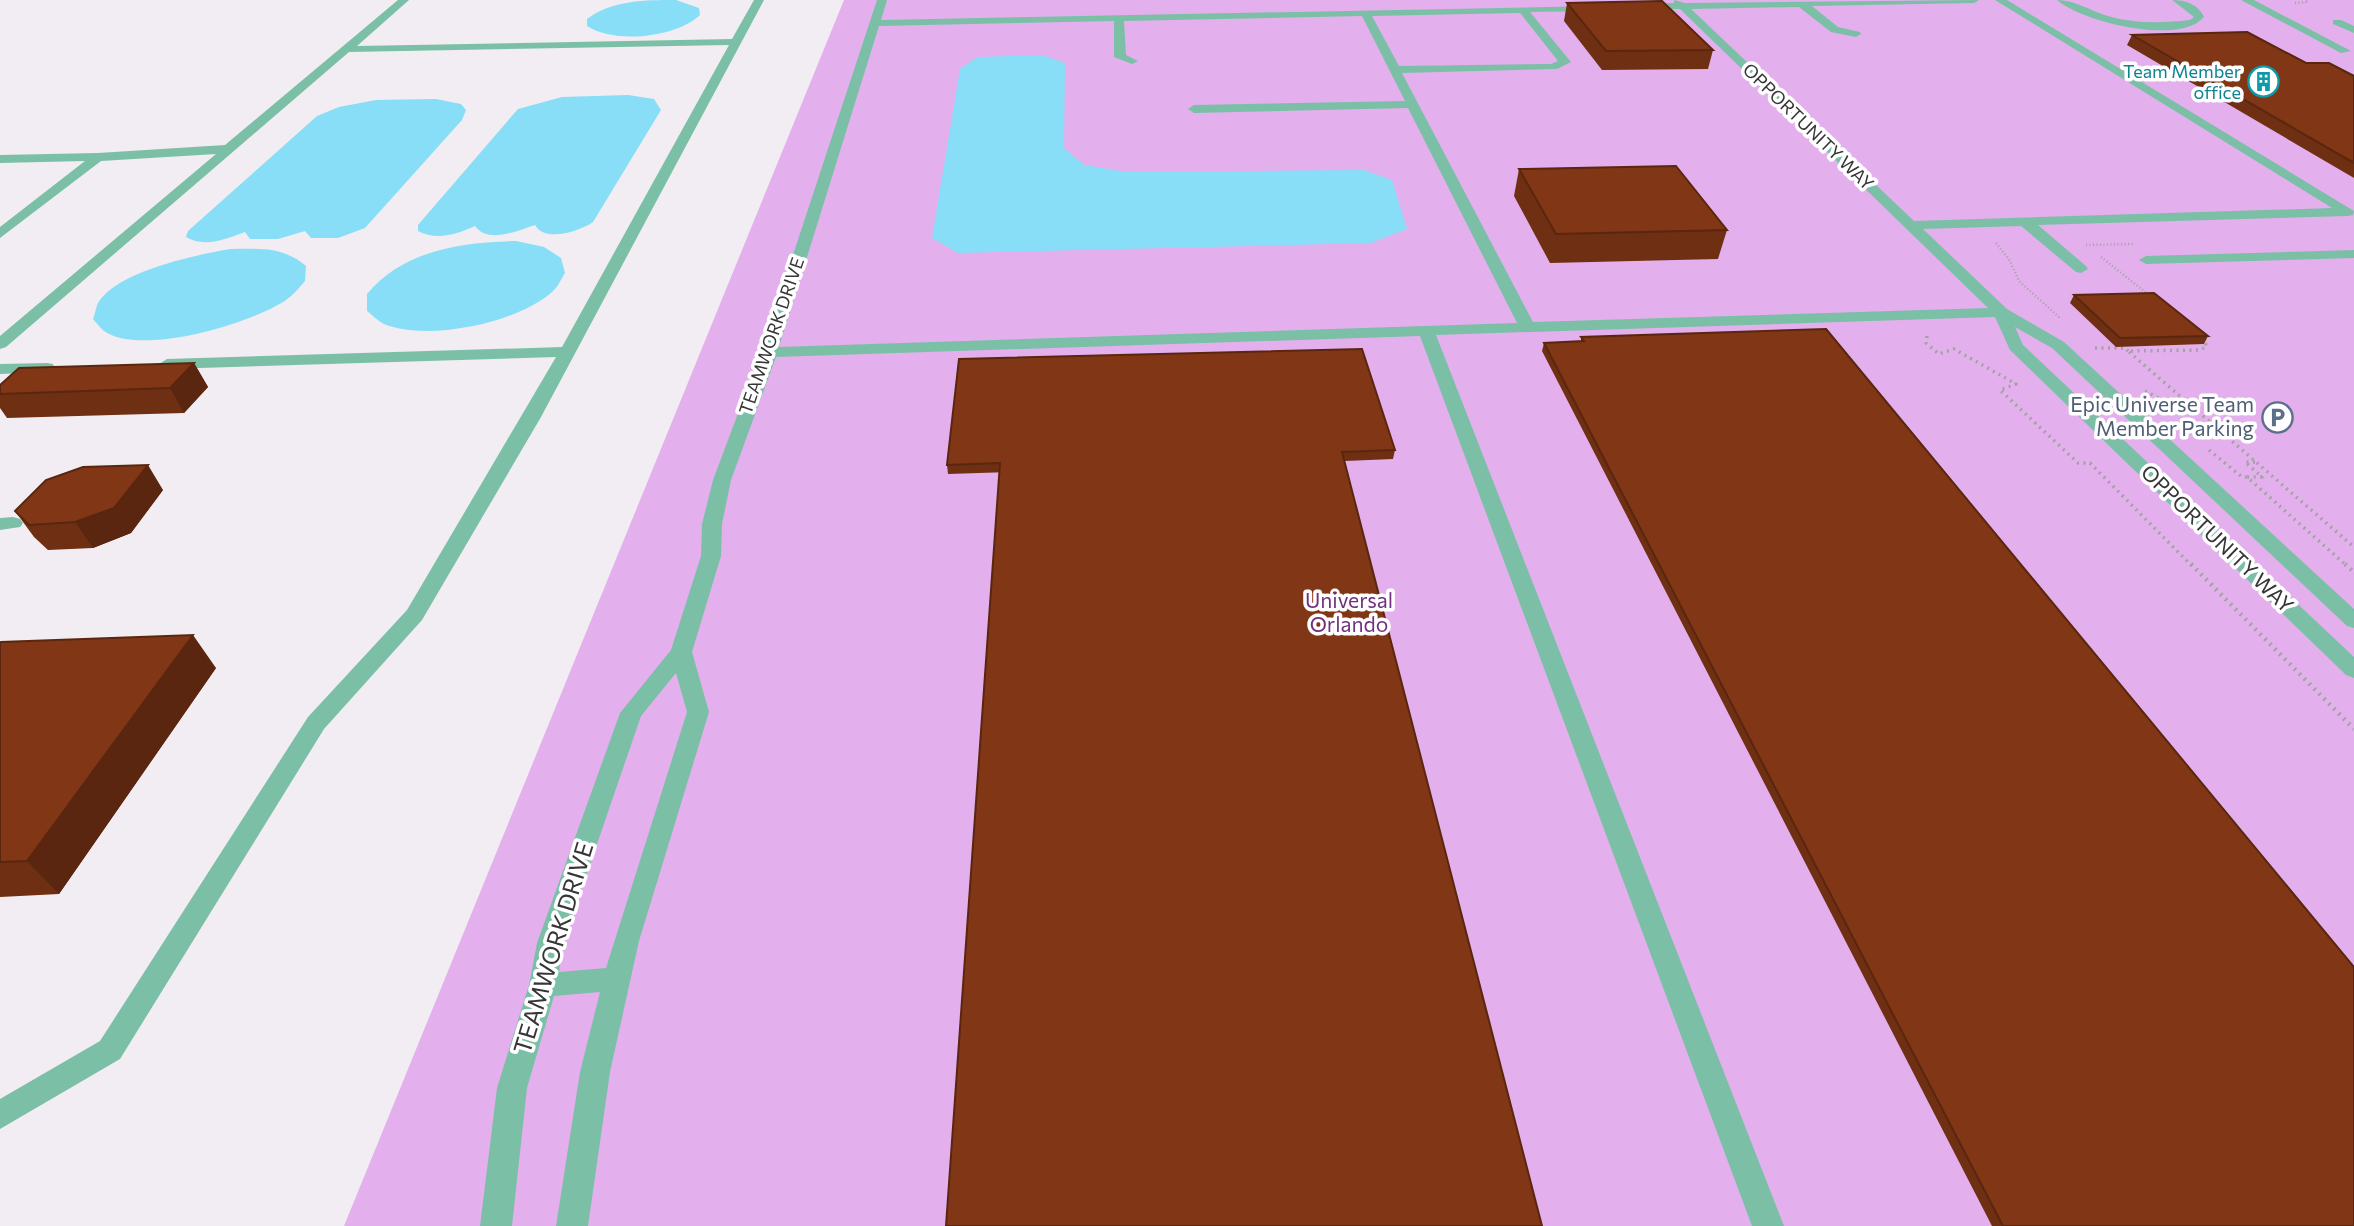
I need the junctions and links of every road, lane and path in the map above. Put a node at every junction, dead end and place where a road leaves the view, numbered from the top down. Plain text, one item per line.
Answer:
1 (404, 0) edge
2 (759, 0) edge
3 (882, 0) edge
4 (1962, 0) edge
5 (1974, 0) edge
6 (2000, 0) edge
7 (2062, 0) edge
8 (2177, 0) edge
9 (2246, 0) edge
10 (1679, 3) edge
11 (1802, 4) junction
12 (1629, 7) edge
13 (1602, 8) edge
14 (1522, 9) junction
15 (1365, 12) junction
16 (1119, 18) junction
17 (2337, 22) dead end
18 (874, 23) junction
19 (2354, 30) edge
20 (1856, 34) dead end
21 (736, 42) junction
22 (347, 49) junction
23 (2345, 51) dead end
24 (1132, 61) dead end
25 (1394, 70) junction
26 (1412, 104) junction
27 (1194, 109) dead end
28 (231, 149) junction
29 (98, 157) junction
30 (0, 159) edge
31 (2025, 222) junction
32 (1910, 225) junction
33 (0, 233) edge
34 (1993, 241) dead end
35 (2141, 243) dead end
36 (2354, 254) edge
37 (2146, 260) dead end
38 (2081, 268) dead end
39 (2151, 297) edge
40 (2001, 312) junction
41 (2066, 323) dead end
42 (1528, 328) junction
43 (1426, 331) junction
44 (2194, 331) edge
45 (1936, 332) dead end
46 (0, 344) edge
47 (2094, 348) dead end
48 (2129, 351) junction
49 (568, 352) junction
50 (769, 352) junction
51 (155, 365) edge
52 (58, 367) edge
53 (1, 370) edge
54 (2143, 390) dead end
55 (2127, 410) junction
56 (2083, 412) junction
57 (2186, 443) dead end
58 (2201, 450) dead end
59 (2256, 462) junction
60 (2247, 477) junction
61 (2354, 547) edge
62 (2354, 572) edge
63 (2354, 621) edge
64 (681, 652) junction
65 (2354, 670) edge
66 (2354, 729) edge
67 (617, 979) junction
68 (543, 985) junction
69 (0, 1115) edge
70 (496, 1226) edge
71 (572, 1226) edge
72 (1768, 1226) edge

1 - 22 street
2 - 21 street
3 - 18 street, TEAMWORK DRIVE
4 - 5 street
4 - 11 street
6 - 31 street
7 - 8 street
9 - 23 street
10 - 11 street
10 - 12 street
10 - 32 street, OPPORTUNITY WAY
11 - 20 street
13 - 14 street
14 - 15 street
14 - 25 street
15 - 16 street
15 - 25 street
16 - 18 street
16 - 24 street
17 - 19 street
18 - 50 street, TEAMWORK DRIVE
21 - 22 street
21 - 49 street
22 - 28 street
25 - 26 street
26 - 27 street
26 - 42 street
28 - 29 street
28 - 46 street
29 - 30 street
29 - 33 street
31 - 32 street
31 - 38 street
32 - 40 street, OPPORTUNITY WAY
34 - 41 path
35 - 39 path
36 - 37 street
40 - 42 street
40 - 55 street, OPPORTUNITY WAY
40 - 56 street, OPPORTUNITY WAY
42 - 43 street
43 - 50 street
43 - 72 street
44 - 48 path
45 - 66 path
47 - 48 path
48 - 59 path
49 - 51 street
49 - 69 street
50 - 64 street, TEAMWORK DRIVE
52 - 53 street
54 - 57 path
55 - 56 street
55 - 63 street, OPPORTUNITY WAY
56 - 65 street, OPPORTUNITY WAY
58 - 60 path
59 - 60 path
59 - 61 path
60 - 62 path
64 - 67 street
64 - 68 street, TEAMWORK DRIVE
67 - 68 street
67 - 71 street
68 - 70 street, TEAMWORK DRIVE

